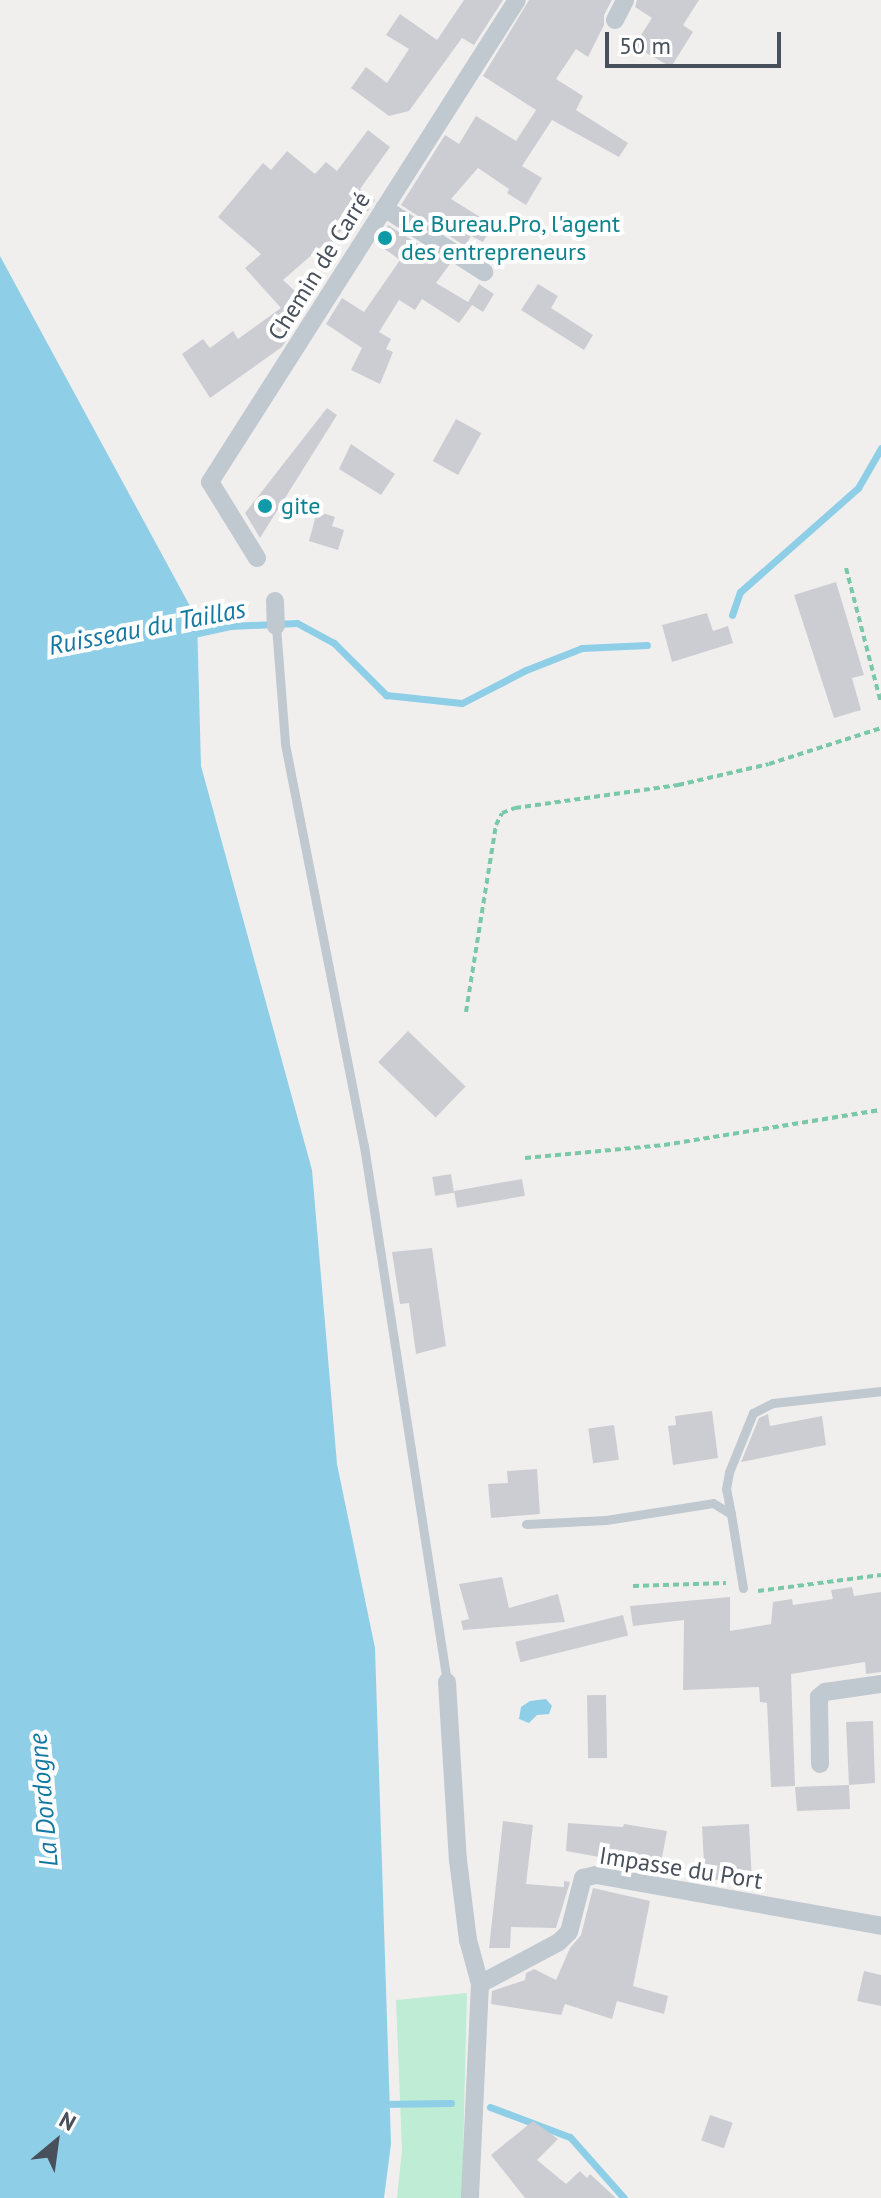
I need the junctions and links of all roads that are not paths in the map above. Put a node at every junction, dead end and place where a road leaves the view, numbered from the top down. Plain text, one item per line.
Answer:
1 (517, 0) edge
2 (625, 0) edge
3 (615, 20) dead end
4 (384, 208) junction
5 (484, 272) dead end
6 (257, 558) dead end
7 (275, 601) dead end
8 (276, 626) joint
9 (881, 1391) edge
10 (731, 1514) junction
11 (526, 1524) dead end
12 (743, 1588) dead end
13 (447, 1682) joint
14 (881, 1684) edge
15 (820, 1764) dead end
16 (881, 1926) edge
17 (480, 1984) junction
18 (470, 2198) edge

1 - 4 street, Chemin de Carré
2 - 3 street
4 - 5 street
4 - 6 street, Chemin de Carré
7 - 8 street
8 - 13 lane
9 - 10 lane
10 - 11 lane
10 - 12 lane
13 - 17 street
14 - 15 street
16 - 17 street, Impasse du Port
17 - 18 street

